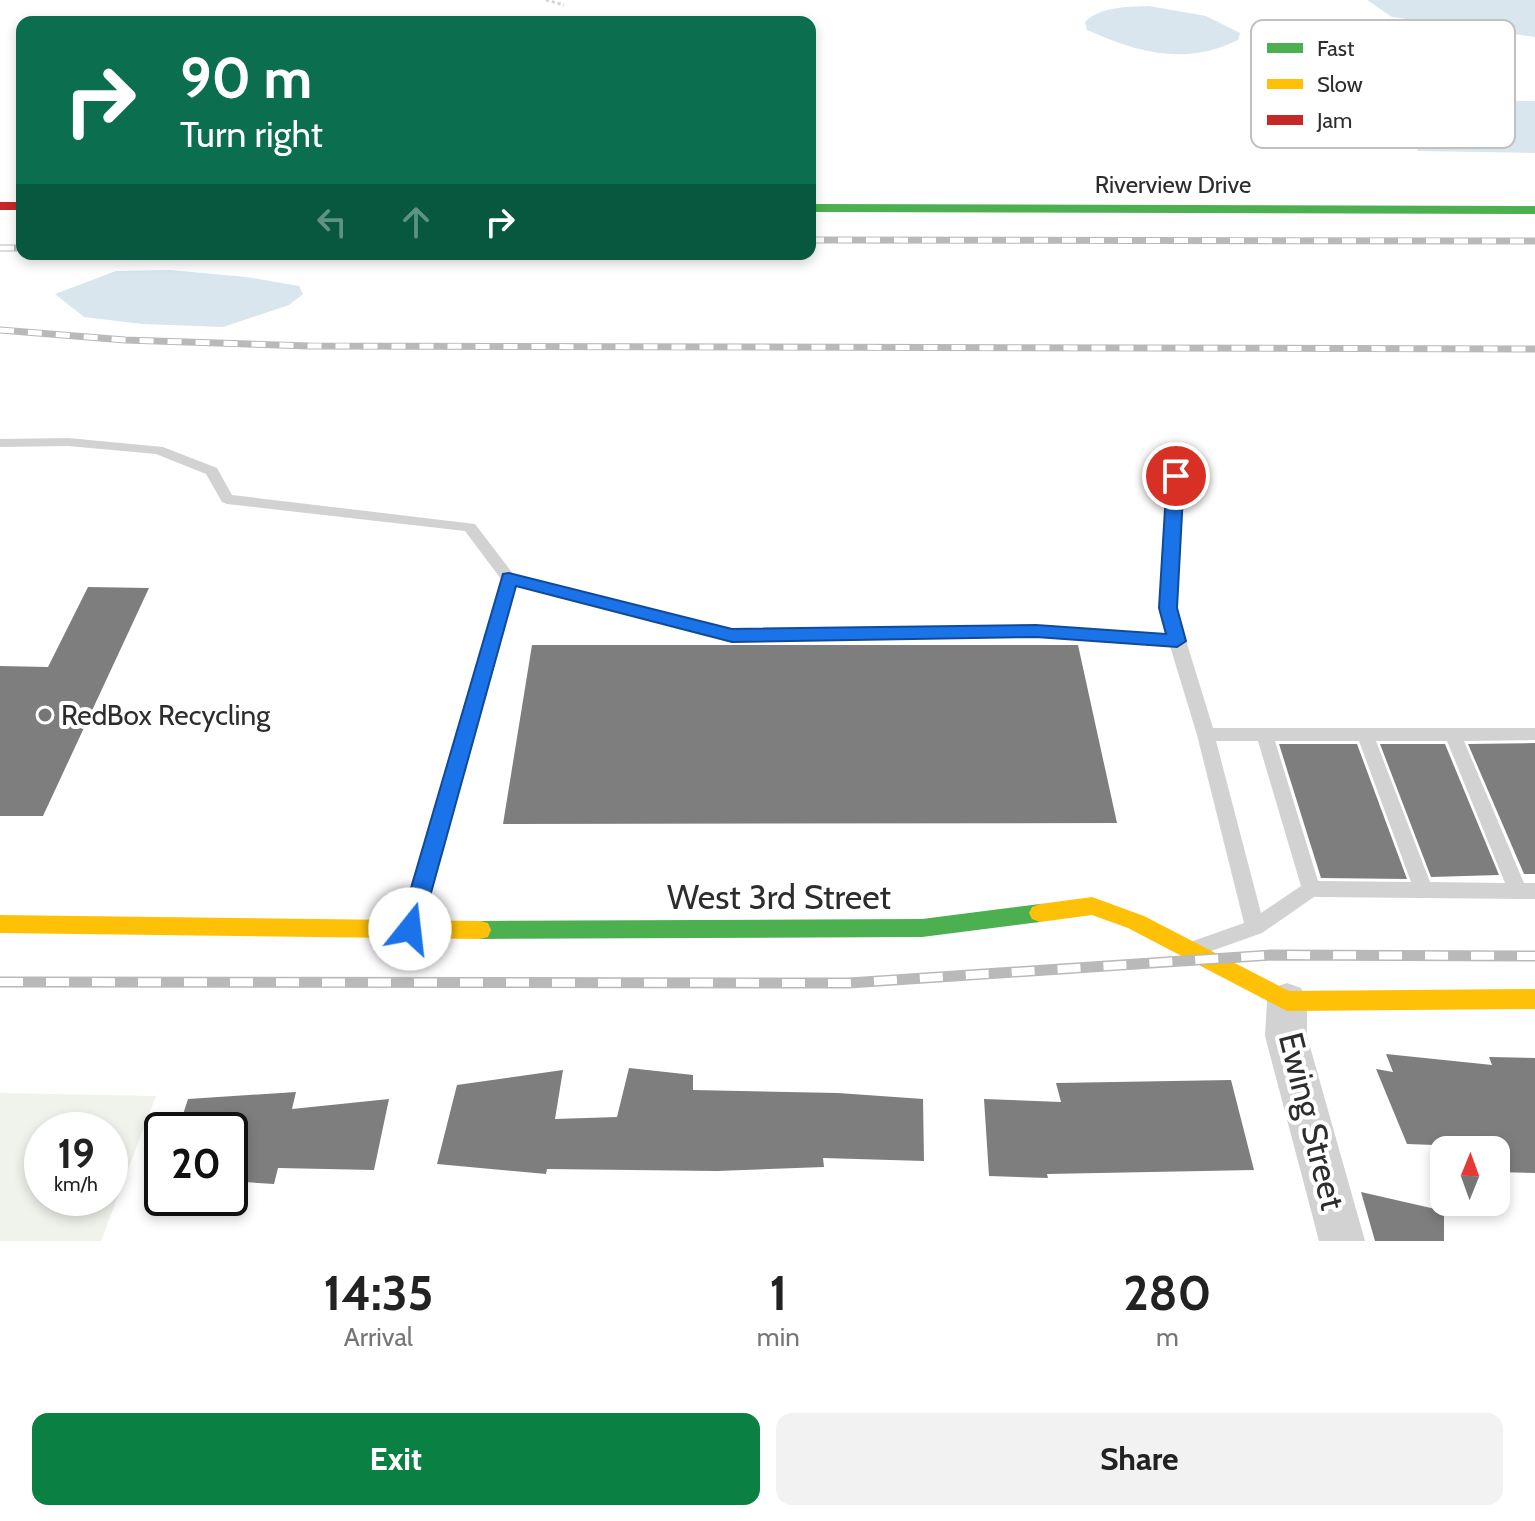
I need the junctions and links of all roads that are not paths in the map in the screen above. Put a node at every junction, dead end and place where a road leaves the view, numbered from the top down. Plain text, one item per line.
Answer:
1 (816, 208) edge
2 (1535, 210) edge
3 (0, 443) edge
4 (1176, 476) dead end
5 (509, 579) junction
6 (1177, 641) junction
7 (1264, 734) junction
8 (1365, 734) junction
9 (1453, 734) junction
10 (1535, 734) edge
11 (1206, 735) junction
12 (1311, 889) junction
13 (1424, 891) junction
14 (1526, 891) edge
15 (0, 924) edge
16 (1255, 927) junction
17 (410, 929) junction
18 (1191, 950) junction
19 (1535, 999) edge
20 (1287, 1001) junction
21 (1342, 1241) edge

1 - 2 street, Riverview Drive
3 - 5 lane
4 - 6 lane
5 - 6 lane
5 - 17 lane
6 - 11 lane
7 - 8 lane
7 - 11 lane
7 - 12 lane
8 - 9 lane
8 - 13 lane
9 - 10 lane
9 - 14 lane
11 - 16 lane
12 - 13 lane
12 - 16 lane
13 - 14 lane
15 - 17 street, West 3rd Street
16 - 18 lane
17 - 18 street, West 3rd Street
18 - 20 street, West 3rd Street
19 - 20 street, West 3rd Street
20 - 21 street, Ewing Street

